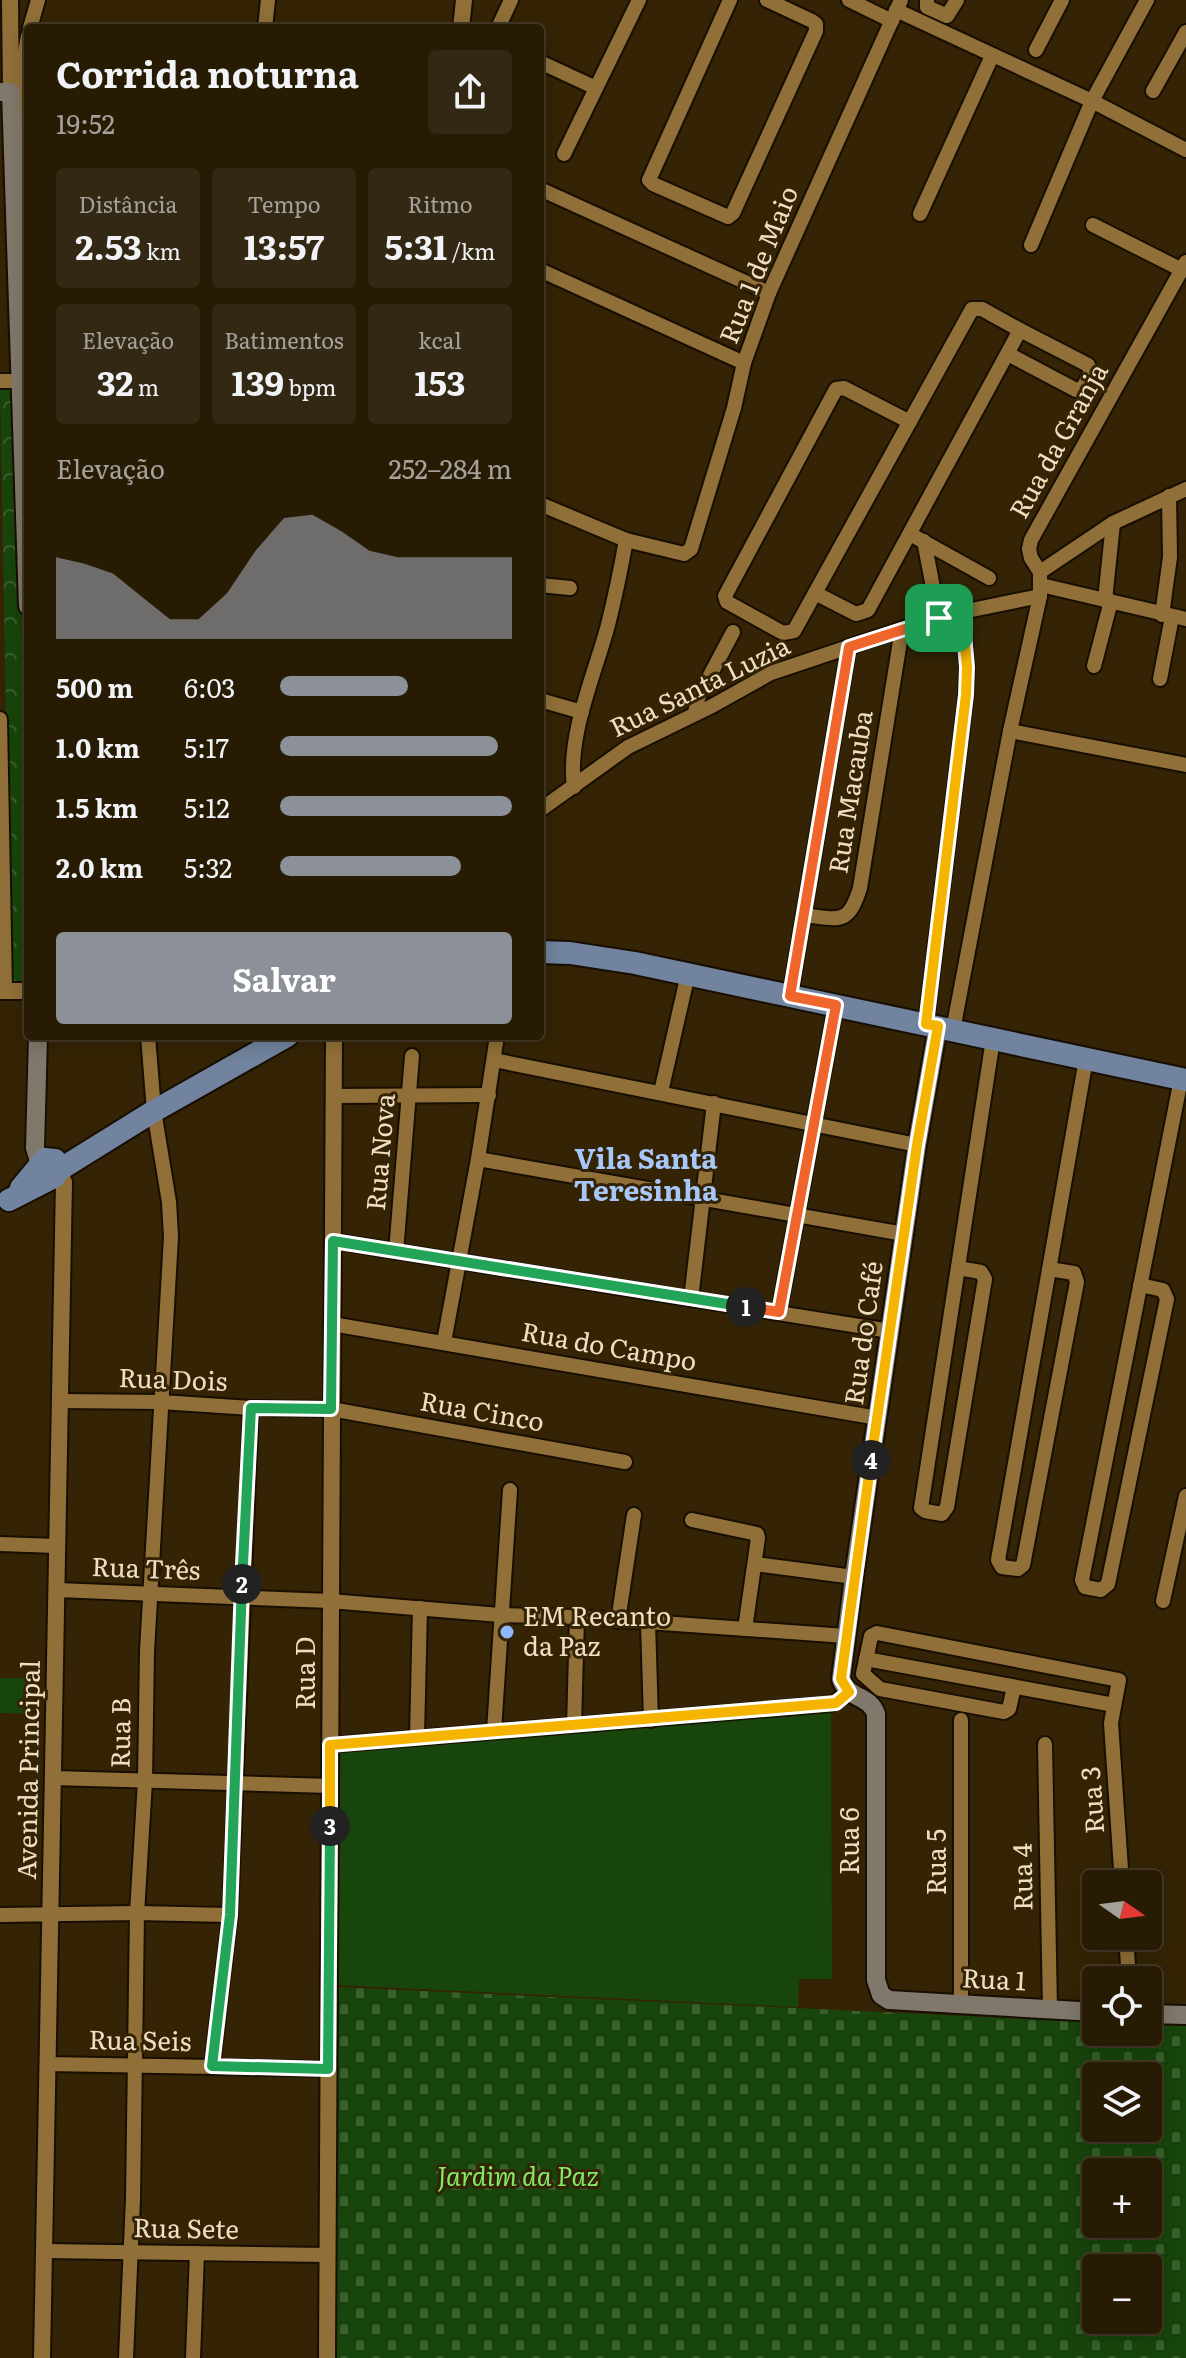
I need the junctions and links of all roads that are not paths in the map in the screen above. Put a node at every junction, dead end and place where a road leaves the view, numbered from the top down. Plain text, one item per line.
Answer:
1 (10, 0) edge
2 (38, 0) edge
3 (268, 0) edge
4 (464, 0) edge
5 (511, 0) edge
6 (639, 0) edge
7 (730, 0) edge
8 (767, 0) edge
9 (849, 0) edge
10 (927, 0) edge
11 (957, 0) edge
12 (1062, 0) edge
13 (1147, 0) edge
14 (896, 10) edge
15 (31, 24) edge
16 (265, 24) edge
17 (461, 24) edge
18 (500, 24) edge
19 (1186, 32) edge
20 (1036, 50) dead end
21 (992, 56) junction
22 (24, 58) edge
23 (544, 64) edge
24 (596, 88) junction
25 (1153, 91) dead end
26 (6, 92) edge
27 (1092, 101) junction
28 (1184, 145) edge
29 (564, 154) dead end
30 (17, 182) edge
31 (544, 191) edge
32 (920, 214) dead end
33 (1093, 225) dead end
34 (1031, 245) dead end
35 (1184, 266) edge
36 (544, 272) edge
37 (769, 293) junction
38 (1020, 330) junction
39 (24, 338) edge
40 (1008, 354) junction
41 (744, 363) junction
42 (0, 381) edge
43 (21, 381) junction
44 (910, 422) junction
45 (24, 477) edge
46 (1186, 489) edge
47 (1169, 496) junction
48 (544, 506) edge
49 (1113, 523) junction
50 (917, 538) junction
51 (626, 540) junction
52 (989, 578) dead end
53 (1040, 584) junction
54 (544, 585) edge
55 (570, 588) dead end
56 (815, 593) junction
57 (1108, 600) junction
58 (962, 612) junction
59 (1173, 617) edge
60 (939, 618) junction
61 (902, 629) junction
62 (733, 632) dead end
63 (849, 647) junction
64 (1094, 666) dead end
65 (1160, 679) dead end
66 (544, 701) edge
67 (582, 712) junction
68 (695, 713) junction
69 (0, 719) edge
70 (1010, 731) junction
71 (1186, 765) edge
72 (574, 787) junction
73 (544, 807) edge
74 (803, 915) junction
75 (544, 952) edge
76 (688, 974) junction
77 (3, 991) edge
78 (24, 991) edge
79 (790, 996) junction
80 (836, 1005) junction
81 (939, 1027) junction
82 (993, 1039) junction
83 (38, 1040) edge
84 (148, 1040) edge
85 (280, 1040) edge
86 (334, 1040) edge
87 (496, 1040) edge
88 (412, 1056) dead end
89 (1086, 1059) junction
90 (494, 1060) junction
91 (1183, 1080) edge
92 (661, 1092) junction
93 (410, 1095) junction
94 (489, 1095) junction
95 (333, 1096) junction
96 (714, 1103) junction
97 (154, 1111) junction
98 (813, 1123) junction
99 (917, 1145) junction
100 (478, 1159) junction
101 (49, 1169) junction
102 (703, 1199) junction
103 (4, 1203) edge
104 (796, 1215) junction
105 (904, 1234) junction
106 (333, 1241) junction
107 (396, 1252) junction
108 (459, 1261) junction
109 (958, 1268) junction
110 (1049, 1269) junction
111 (1140, 1285) junction
112 (691, 1299) junction
113 (779, 1312) junction
114 (332, 1324) junction
115 (890, 1331) junction
116 (444, 1342) junction
117 (60, 1401) junction
118 (161, 1402) junction
119 (251, 1408) junction
120 (331, 1409) junction
121 (878, 1418) junction
122 (625, 1462) dead end
123 (510, 1490) dead end
124 (1186, 1496) edge
125 (634, 1515) dead end
126 (692, 1520) dead end
127 (0, 1544) edge
128 (57, 1546) junction
129 (755, 1564) junction
130 (854, 1577) junction
131 (57, 1590) junction
132 (150, 1594) junction
133 (242, 1598) junction
134 (330, 1601) junction
135 (1163, 1601) dead end
136 (420, 1608) junction
137 (500, 1615) junction
138 (577, 1617) junction
139 (618, 1621) junction
140 (648, 1623) junction
141 (745, 1629) junction
142 (846, 1636) junction
143 (866, 1659) junction
144 (1014, 1687) junction
145 (849, 1692) junction
146 (1113, 1709) junction
147 (651, 1720) junction
148 (961, 1720) dead end
149 (574, 1725) junction
150 (494, 1731) junction
151 (417, 1737) junction
152 (1045, 1744) dead end
153 (330, 1745) junction
154 (53, 1778) junction
155 (145, 1781) junction
156 (236, 1783) junction
157 (330, 1786) junction
158 (1121, 1870) edge
159 (137, 1913) junction
160 (0, 1915) edge
161 (50, 1915) junction
162 (230, 1915) junction
163 (889, 2000) joint
164 (961, 2004) junction
165 (1050, 2009) junction
166 (1082, 2011) edge
167 (1162, 2014) edge
168 (1186, 2015) edge
169 (48, 2064) junction
170 (137, 2064) junction
171 (212, 2066) junction
172 (328, 2069) junction
173 (44, 2251) junction
174 (130, 2253) junction
175 (197, 2253) junction
176 (328, 2255) junction
177 (42, 2358) edge
178 (126, 2358) edge
179 (193, 2358) edge
180 (327, 2358) edge

1 - 26 street
2 - 15 street
3 - 16 street
4 - 17 street
5 - 18 street
6 - 24 street
7 - 8 street
9 - 14 street
10 - 11 street
12 - 20 street
13 - 27 street
14 - 21 street
14 - 37 street, Rua 1 de Maio
19 - 25 street
21 - 27 street
21 - 32 street
22 - 30 street
23 - 24 street
24 - 29 street
26 - 30 main road
27 - 28 street
27 - 34 street
30 - 39 main road
31 - 37 street
33 - 35 street
35 - 53 street, Rua da Granja
36 - 41 street
37 - 41 street, Rua 1 de Maio
38 - 40 street
38 - 40 street
38 - 44 street
39 - 43 main road
40 - 50 street
41 - 51 street, Rua 1 de Maio
42 - 43 street
43 - 45 main road
44 - 56 street
44 - 56 street
46 - 47 street
47 - 49 street
47 - 59 street
48 - 51 street
49 - 53 street
49 - 57 street
50 - 52 street
50 - 56 street
50 - 60 street
51 - 67 street, Rua Santa Luzia
53 - 57 street
53 - 58 street, Rua Santa Luzia
53 - 70 street, Rua da Granja
54 - 55 street
57 - 59 street
57 - 64 street
58 - 60 street, Rua Santa Luzia
58 - 81 street
59 - 65 street
60 - 61 street, Rua Santa Luzia
61 - 63 street, Rua Santa Luzia
61 - 74 street, Rua Macauba
62 - 68 street
63 - 68 street, Rua Santa Luzia
63 - 74 street
66 - 67 street
67 - 72 street, Rua Santa Luzia
68 - 72 street, Rua Santa Luzia
69 - 77 street
70 - 71 street
70 - 81 street, Rua da Granja
72 - 73 street, Rua Santa Luzia
74 - 79 street
75 - 76 main road
76 - 79 main road
76 - 92 street
77 - 78 street
79 - 80 main road
80 - 81 main road
80 - 98 street
81 - 82 main road
81 - 99 main road, Rua do Café
82 - 89 main road
82 - 109 street
83 - 101 main road
84 - 97 street, Rua B
85 - 97 main road
86 - 95 street, Rua D
87 - 90 street
88 - 93 street, Rua Nova
89 - 91 main road
89 - 110 street
90 - 92 street
90 - 94 street
91 - 111 street
92 - 96 street
93 - 94 street
93 - 95 street
93 - 107 street, Rua Nova
94 - 100 street
95 - 106 street, Rua D
96 - 98 street
96 - 102 street
97 - 101 main road
97 - 118 street, Rua B
98 - 99 street
98 - 104 street
99 - 105 main road, Rua do Café
100 - 102 street
100 - 108 street
101 - 103 main road
101 - 117 street, Avenida Principal
102 - 104 street
102 - 112 street
104 - 105 street
104 - 113 street
105 - 115 main road, Rua do Café
106 - 107 street
106 - 114 street, Rua D
107 - 108 street
108 - 112 street
108 - 116 street
109 - 109 street
110 - 110 street
111 - 111 street
112 - 113 street
113 - 115 street
114 - 116 street, Rua do Campo
114 - 120 street, Rua D
115 - 121 main road, Rua do Café
116 - 121 street, Rua do Campo
117 - 118 street, Rua Dois
117 - 128 street, Avenida Principal
118 - 119 street, Rua Dois
118 - 132 street, Rua B
119 - 120 street, Rua Dois
119 - 133 street
120 - 122 street, Rua Cinco
120 - 134 street, Rua D
121 - 130 main road, Rua do Café
123 - 137 street
124 - 135 street
125 - 139 street
126 - 129 street
127 - 128 street
128 - 131 street, Avenida Principal
129 - 130 street
129 - 141 street
130 - 142 main road, Rua do Café
131 - 132 street, Rua Três
131 - 154 street, Avenida Principal
132 - 133 street, Rua Três
132 - 155 street, Rua B
133 - 134 street, Rua Três
133 - 156 street
134 - 136 street
134 - 153 street, Rua D
136 - 137 street
136 - 151 street
137 - 138 street
137 - 150 street
138 - 139 street
138 - 149 street
139 - 140 street
140 - 141 street
140 - 147 street
141 - 142 street
142 - 145 main road, Rua do Café
143 - 144 street
143 - 144 street
143 - 146 street, Rua 3
144 - 146 street
145 - 147 street
145 - 163 main road, Rua 6
146 - 158 street, Rua 3
147 - 149 street
148 - 164 street, Rua 5
149 - 150 street
150 - 151 street
151 - 153 street
152 - 165 street, Rua 4
153 - 157 street, Rua D
154 - 155 street
154 - 161 street, Avenida Principal
155 - 156 street
155 - 159 street, Rua B
156 - 157 street
156 - 162 street
157 - 172 street, Rua D
159 - 161 street
159 - 162 street
159 - 170 street, Rua B
160 - 161 street
161 - 169 street, Avenida Principal
162 - 171 street
163 - 164 main road, Rua 1
164 - 165 main road, Rua 1
165 - 166 main road, Rua 1
167 - 168 main road
169 - 170 street, Rua Seis
169 - 173 street, Avenida Principal
170 - 171 street, Rua Seis
170 - 174 street, Rua B
171 - 172 street, Rua Seis
172 - 176 street, Rua D
173 - 174 street, Rua Sete
173 - 177 street, Avenida Principal
174 - 175 street, Rua Sete
174 - 178 street, Rua B
175 - 176 street, Rua Sete
175 - 179 street
176 - 180 street, Rua D

